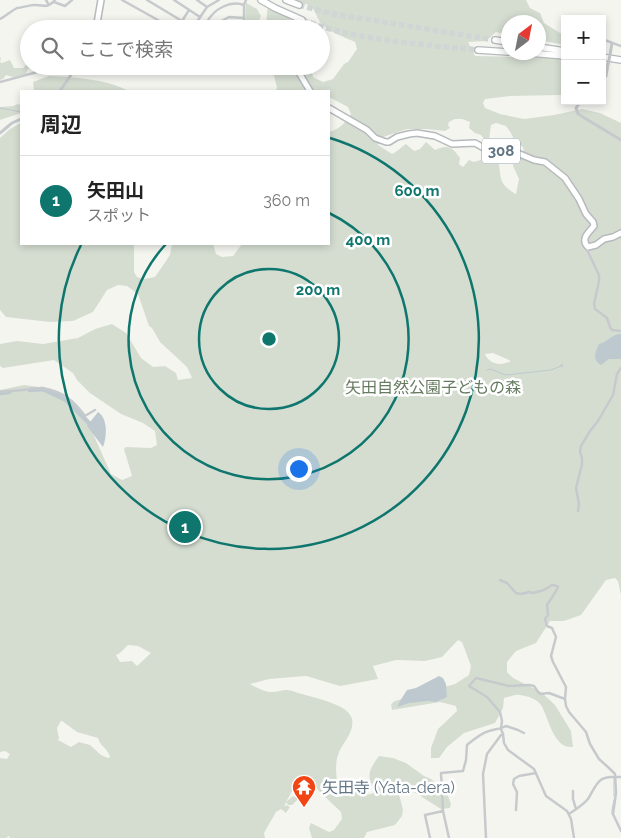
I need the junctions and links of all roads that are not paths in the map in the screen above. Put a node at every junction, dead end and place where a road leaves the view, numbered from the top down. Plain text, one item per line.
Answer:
1 (46, 0) edge
2 (72, 0) edge
3 (102, 0) edge
4 (122, 0) edge
5 (149, 0) edge
6 (174, 0) edge
7 (197, 0) edge
8 (219, 0) edge
9 (246, 0) edge
10 (261, 0) edge
11 (286, 0) edge
12 (54, 1) edge
13 (49, 5) junction
14 (244, 5) junction
15 (299, 5) dead end
16 (207, 7) junction
17 (189, 10) junction
18 (200, 17) junction
19 (244, 18) joint
20 (0, 19) edge
21 (98, 20) edge
22 (159, 20) edge
23 (180, 20) edge
24 (183, 20) edge
25 (198, 20) edge
26 (208, 20) edge
27 (224, 20) edge
28 (302, 20) tunnel mouth
29 (495, 40) tunnel mouth
30 (501, 41) edge
31 (606, 41) edge
32 (612, 43) junction
33 (621, 46) edge
34 (546, 48) edge
35 (478, 50) tunnel mouth
36 (561, 50) edge
37 (501, 52) edge
38 (546, 54) edge
39 (561, 56) edge
40 (606, 59) edge
41 (606, 60) edge
42 (621, 62) edge
43 (29, 75) edge
44 (71, 75) edge
45 (300, 75) edge
46 (0, 82) edge
47 (61, 90) edge
48 (309, 90) edge
49 (578, 105) edge
50 (330, 109) edge
51 (20, 120) edge
52 (0, 133) edge
53 (621, 140) edge
54 (621, 233) edge
55 (588, 247) junction
56 (621, 331) edge
57 (621, 368) edge
58 (0, 391) edge
59 (95, 410) dead end
60 (578, 511) dead end
61 (500, 580) dead end
62 (565, 699) junction
63 (501, 729) junction
64 (524, 733) dead end
65 (503, 734) junction
66 (536, 773) junction
67 (615, 776) junction
68 (621, 777) edge
69 (573, 791) dead end
70 (516, 810) dead end
71 (576, 810) junction
72 (443, 812) junction
73 (569, 814) junction
74 (621, 831) edge
75 (430, 838) edge
76 (449, 838) edge
77 (486, 838) edge
78 (574, 838) edge

1 - 13 street
2 - 12 street
3 - 21 highway
4 - 22 street
5 - 23 street
6 - 17 street
7 - 16 street
8 - 16 street
9 - 14 street
10 - 28 highway
11 - 15 highway
12 - 13 street
13 - 20 street
14 - 19 street
14 - 26 street
16 - 18 street
17 - 18 street
17 - 24 street
18 - 25 street
19 - 27 street
29 - 30 highway
31 - 32 street
32 - 33 street
32 - 40 street, bridge
34 - 36 highway
35 - 37 highway
38 - 39 highway
41 - 42 highway
43 - 46 street
44 - 47 street
45 - 48 highway
49 - 53 street
50 - 55 highway, 308
51 - 52 street
54 - 55 highway
55 - 56 street
57 - 60 street
58 - 59 street
61 - 62 street
62 - 63 street
62 - 67 street
63 - 64 street
63 - 65 street
63 - 72 street
65 - 66 street
65 - 77 street
66 - 70 street
66 - 73 street
67 - 68 street
67 - 71 street
67 - 74 street
69 - 71 street
71 - 73 street
72 - 75 street
72 - 76 street
73 - 78 street

